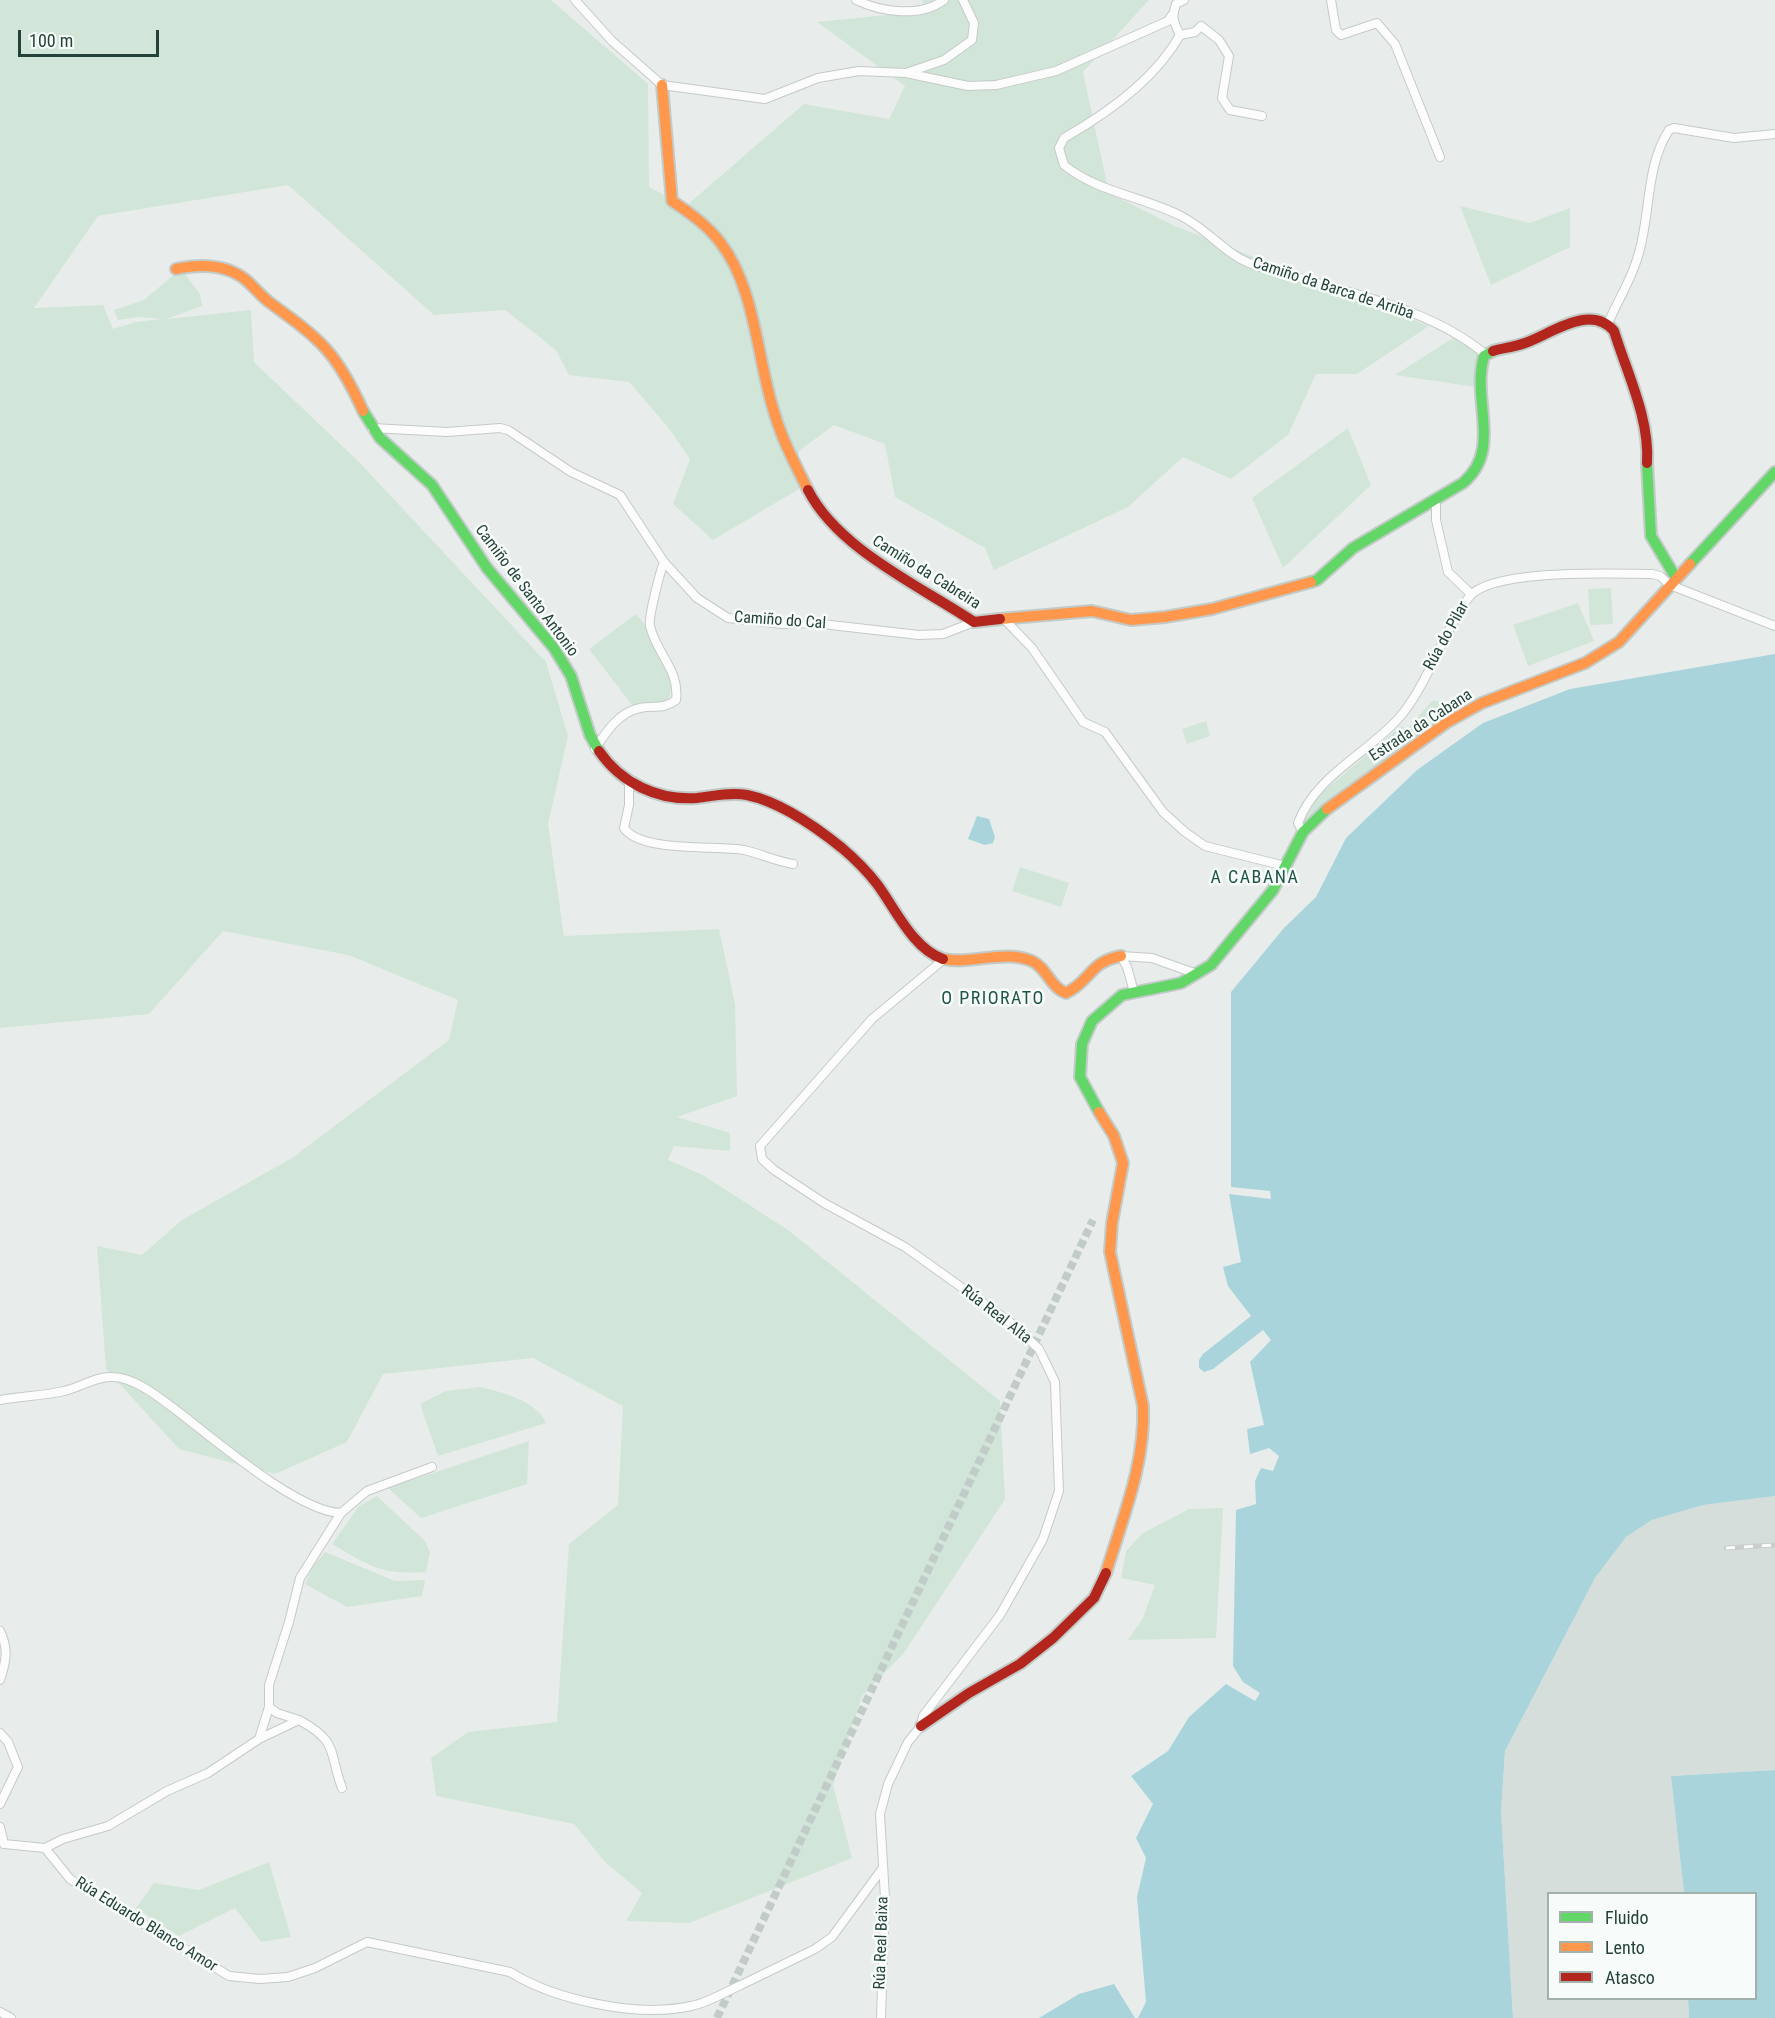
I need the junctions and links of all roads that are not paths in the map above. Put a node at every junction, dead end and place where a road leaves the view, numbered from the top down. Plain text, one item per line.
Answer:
1 (575, 0) edge
2 (856, 0) edge
3 (944, 0) edge
4 (963, 0) edge
5 (1331, 0) edge
6 (1178, 1) edge
7 (1173, 15) junction
8 (1180, 35) junction
9 (906, 74) junction
10 (662, 85) junction
11 (1262, 116) dead end
12 (1775, 134) edge
13 (1440, 157) dead end
14 (176, 269) dead end
15 (1608, 324) junction
16 (1486, 355) junction
17 (372, 428) junction
18 (1775, 472) edge
19 (1436, 499) junction
20 (664, 562) junction
21 (1673, 582) junction
22 (1471, 594) junction
23 (1005, 620) junction
24 (974, 622) junction
25 (1775, 626) edge
26 (596, 749) junction
27 (629, 780) junction
28 (1303, 832) junction
29 (793, 864) dead end
30 (1285, 866) junction
31 (1121, 956) junction
32 (942, 960) junction
33 (1198, 975) junction
34 (1134, 992) junction
35 (0, 1400) edge
36 (432, 1467) dead end
37 (341, 1513) junction
38 (0, 1631) edge
39 (0, 1680) edge
40 (269, 1707) junction
41 (299, 1720) junction
42 (921, 1726) junction
43 (0, 1733) edge
44 (259, 1739) junction
45 (342, 1788) dead end
46 (0, 1804) edge
47 (0, 1827) edge
48 (2, 1845) edge
49 (45, 1848) junction
50 (882, 1869) junction
51 (0, 2012) edge
52 (11, 2018) edge
53 (881, 2018) edge

1 - 10 street
2 - 3 street
4 - 9 street
5 - 13 street
6 - 7 street
7 - 8 street
7 - 9 street
8 - 11 street
8 - 16 street, Camiño da Barca de Arriba
9 - 10 street
10 - 24 street, Camiño da Cabreira
12 - 15 street
14 - 17 street, Camiño de Santo Antonio
15 - 16 street
15 - 21 street
16 - 19 street, Camiño da Cabreira
17 - 20 street, Camiño do Cal
17 - 26 street, Camiño de Santo Antonio
18 - 21 street, Estrada da Cabana
19 - 22 street
19 - 23 street, Camiño da Cabreira
20 - 24 street, Camiño do Cal
20 - 26 street
21 - 22 street, Rúa do Pilar
21 - 25 street, Rúa do Pilar
21 - 28 street, Estrada da Cabana
22 - 28 street, Rúa do Pilar
23 - 24 street, Camiño da Cabreira
23 - 30 street
26 - 27 street, Camiño de Santo Antonio
27 - 29 street
27 - 32 street, Camiño de Santo Antonio
28 - 30 street, Estrada da Cabana
30 - 33 street, Estrada da Cabana
31 - 32 street
31 - 33 street
31 - 34 street
32 - 42 street, Rúa Real Alta
33 - 34 street
34 - 42 street
35 - 37 street
36 - 37 street
37 - 40 street
38 - 39 street
40 - 41 street
40 - 44 street
41 - 44 street
41 - 45 street
42 - 50 street, Rúa Real Alta
43 - 46 street
44 - 49 street
47 - 48 street
48 - 49 street
49 - 50 street, Rúa Eduardo Blanco Amor
50 - 53 street, Rúa Real Baixa
51 - 52 street

